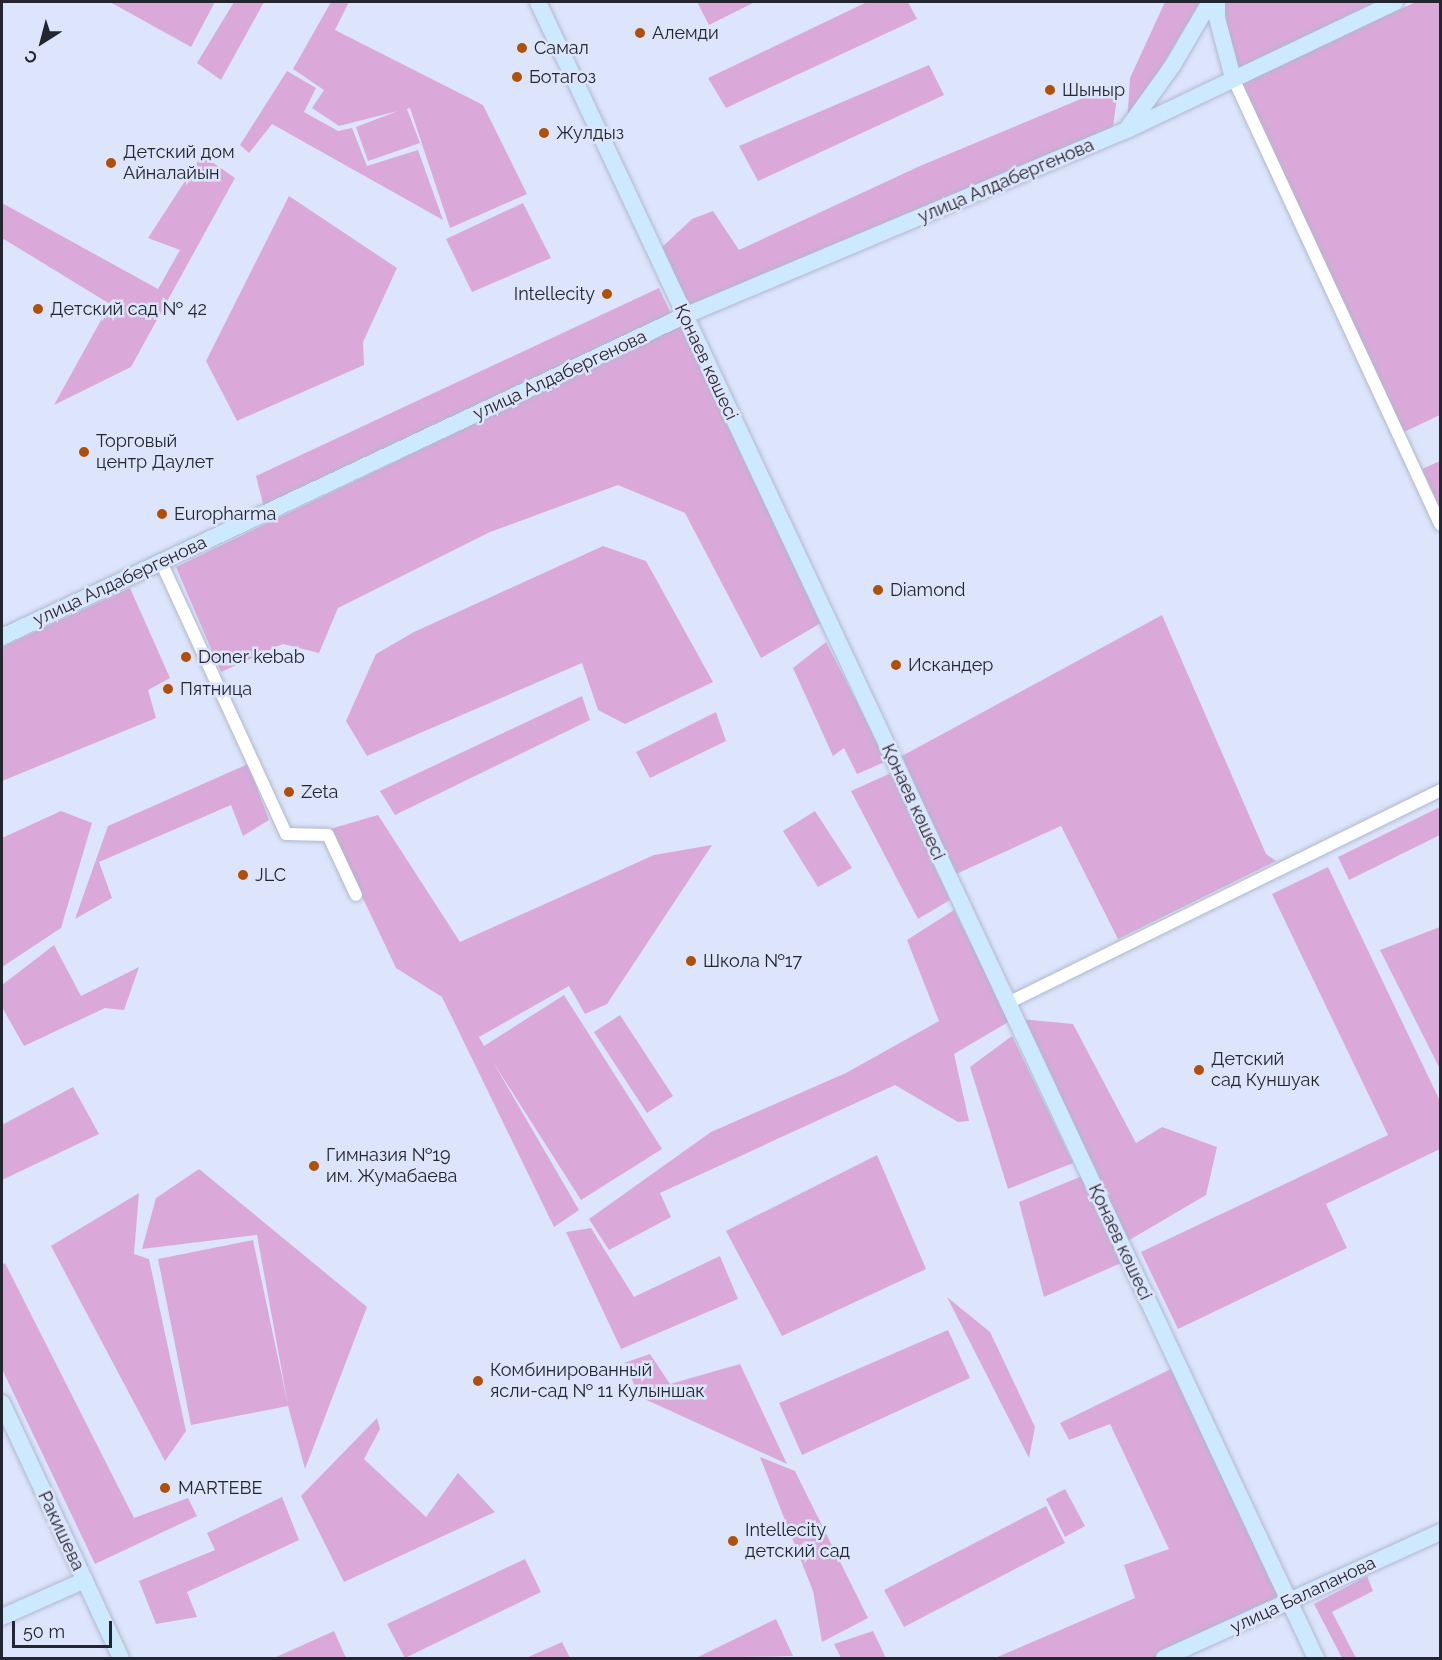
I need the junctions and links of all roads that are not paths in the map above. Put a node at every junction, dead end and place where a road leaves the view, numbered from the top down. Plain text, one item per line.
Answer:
1 (538, 2) edge
2 (1210, 2) edge
3 (1217, 2) edge
4 (1395, 2) edge
5 (1233, 78) junction
6 (1127, 130) junction
7 (684, 316) junction
8 (1440, 524) edge
9 (161, 562) junction
10 (2, 637) edge
11 (1440, 790) edge
12 (356, 895) dead end
13 (1008, 1003) junction
14 (2, 1403) edge
15 (1440, 1532) edge
16 (85, 1580) junction
17 (1289, 1602) junction
18 (2, 1617) edge
19 (121, 1659) edge
20 (1164, 1659) edge
21 (1316, 1659) edge

1 - 7 street, Қонаев көшесі
2 - 6 street
3 - 5 street
4 - 5 street, улица Алдабергенова
5 - 6 street, улица Алдабергенова
5 - 8 street
6 - 7 street, улица Алдабергенова
7 - 9 street, улица Алдабергенова
7 - 13 street, Қонаев көшесі
9 - 10 street, улица Алдабергенова
9 - 12 street
11 - 13 street
13 - 17 street, Қонаев көшесі
14 - 16 street, Ракишева
15 - 17 street, улица Балапанова
16 - 18 street
16 - 19 street, Ракишева
17 - 20 street, улица Балапанова
17 - 21 street, Қонаев көшесі

